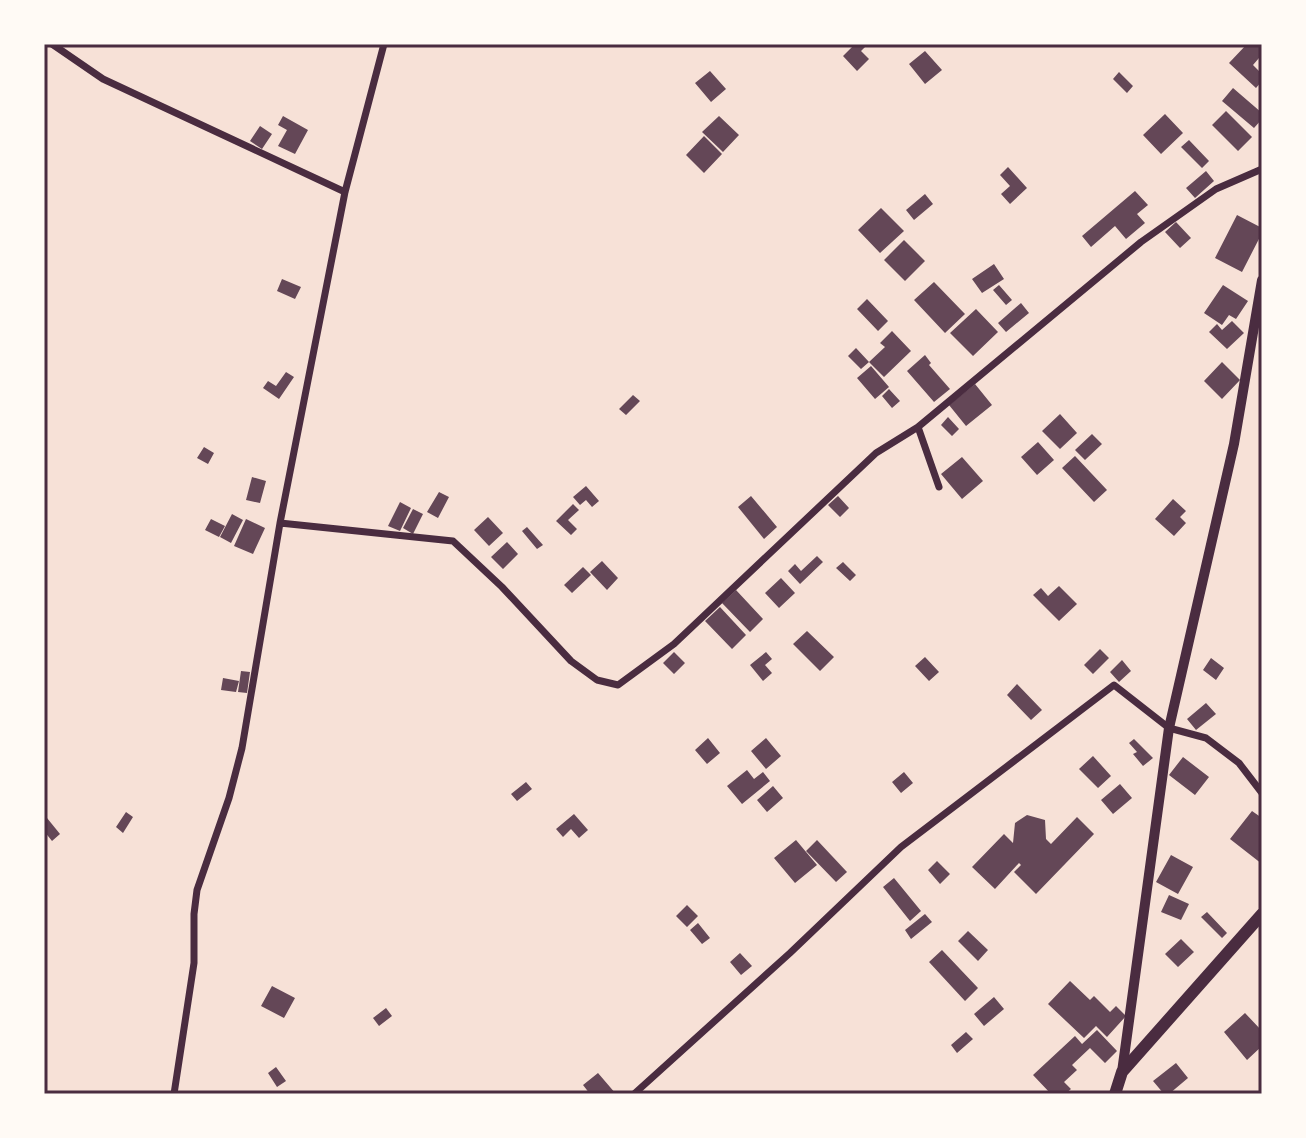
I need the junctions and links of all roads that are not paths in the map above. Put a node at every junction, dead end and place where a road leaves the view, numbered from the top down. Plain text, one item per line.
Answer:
1 (52, 44) edge
2 (384, 44) edge
3 (1262, 169) edge
4 (345, 192) junction
5 (1262, 280) edge
6 (918, 427) junction
7 (939, 487) dead end
8 (280, 523) junction
9 (1169, 728) junction
10 (1262, 793) edge
11 (1262, 914) edge
12 (1122, 1072) junction
13 (174, 1094) edge
14 (634, 1094) edge
15 (1115, 1094) edge

1 - 4 street
2 - 4 street
3 - 6 street
4 - 8 street
5 - 9 main road
6 - 7 street
6 - 8 street
8 - 13 street
9 - 10 street
9 - 12 main road
9 - 14 street
11 - 12 highway
12 - 15 highway

